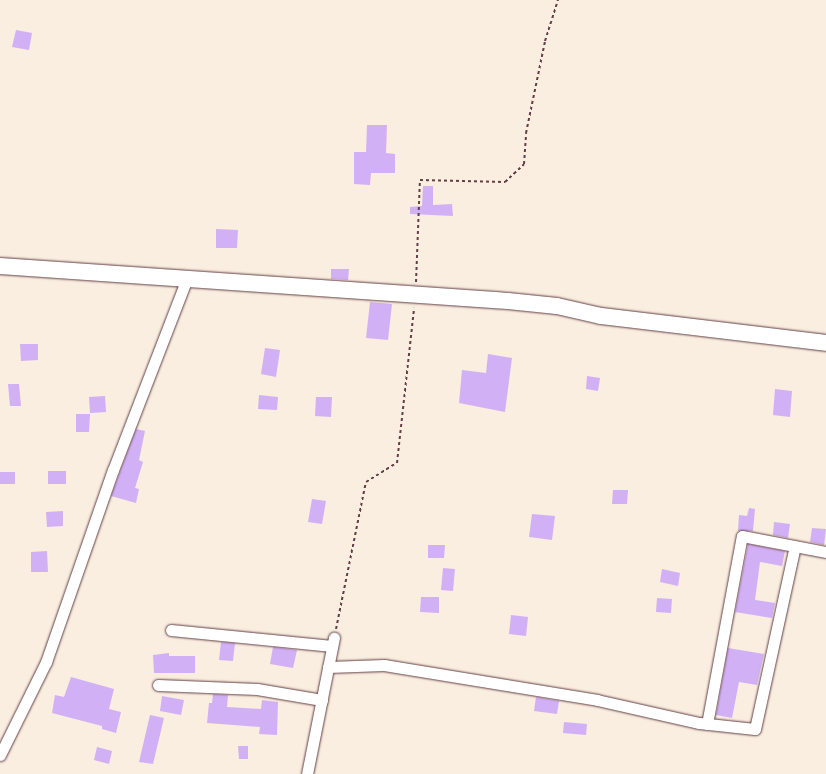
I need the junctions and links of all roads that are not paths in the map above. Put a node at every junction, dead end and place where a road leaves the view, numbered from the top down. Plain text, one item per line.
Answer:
1 (0, 266) edge
2 (187, 278) junction
3 (826, 343) edge
4 (795, 546) junction
5 (826, 552) edge
6 (171, 630) dead end
7 (328, 666) junction
8 (158, 685) dead end
9 (322, 700) junction
10 (707, 724) junction
11 (0, 755) edge
12 (307, 774) edge

1 - 2 street
2 - 3 street
2 - 11 street
4 - 5 street
4 - 10 street
4 - 10 street
6 - 7 street
7 - 9 street
7 - 10 street
8 - 9 street
9 - 12 street

